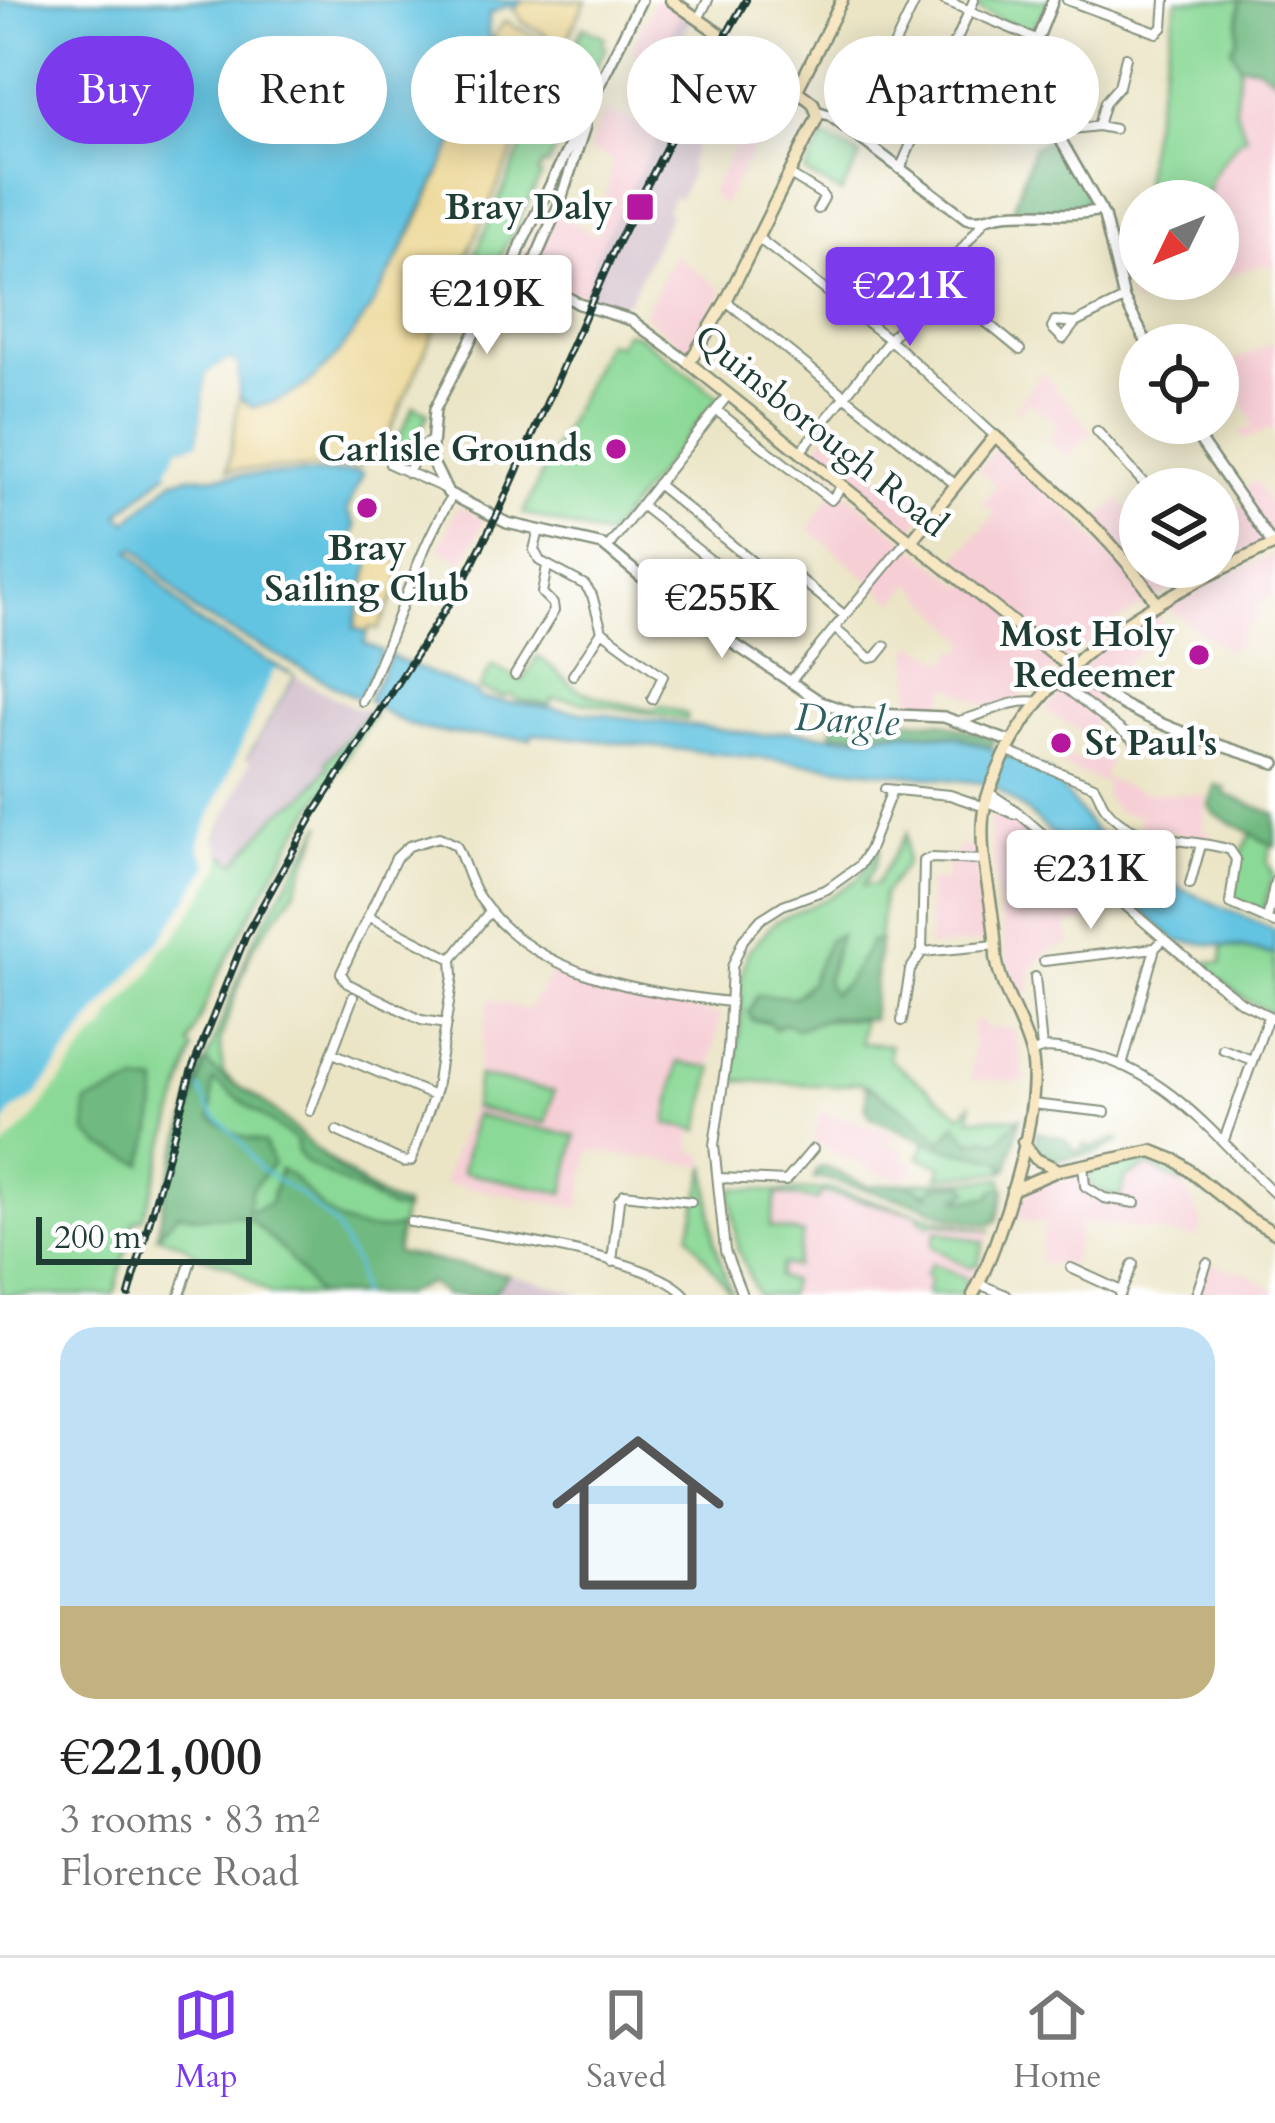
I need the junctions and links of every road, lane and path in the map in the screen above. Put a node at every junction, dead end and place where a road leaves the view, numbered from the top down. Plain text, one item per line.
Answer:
1 (641, 0) edge
2 (670, 0) edge
3 (708, 0) edge
4 (842, 0) edge
5 (916, 0) edge
6 (944, 0) edge
7 (974, 0) edge
8 (1053, 0) edge
9 (1067, 0) edge
10 (1165, 0) edge
11 (969, 10) junction
12 (698, 19) junction
13 (722, 35) dead end
14 (899, 36) edge
15 (957, 36) edge
16 (1029, 36) edge
17 (1037, 36) edge
18 (1126, 57) dead end
19 (800, 85) edge
20 (800, 94) edge
21 (819, 112) junction
22 (1099, 123) edge
23 (1099, 126) edge
24 (1114, 129) dead end
25 (911, 144) edge
26 (1064, 144) edge
27 (568, 164) junction
28 (900, 170) junction
29 (790, 175) junction
30 (1095, 198) junction
31 (818, 209) dead end
32 (1101, 210) junction
33 (1075, 214) junction
34 (985, 220) junction
35 (758, 238) junction
36 (524, 271) junction
37 (1119, 279) edge
38 (937, 282) junction
39 (1120, 300) edge
40 (725, 301) junction
41 (1075, 323) dead end
42 (890, 340) junction
43 (1020, 350) dead end
44 (689, 363) junction
45 (728, 395) junction
46 (845, 396) junction
47 (716, 410) junction
48 (1096, 431) dead end
49 (994, 436) junction
50 (430, 442) junction
51 (1203, 444) edge
52 (800, 452) junction
53 (390, 464) dead end
54 (1130, 468) edge
55 (408, 472) junction
56 (657, 484) junction
57 (956, 485) junction
58 (842, 486) junction
59 (448, 492) junction
60 (641, 505) junction
61 (540, 529) junction
62 (910, 540) junction
63 (1274, 544) edge
64 (607, 548) junction
65 (1239, 557) edge
66 (547, 566) junction
67 (794, 574) dead end
68 (1176, 588) edge
69 (752, 592) junction
70 (1156, 602) junction
71 (844, 615) junction
72 (834, 628) junction
73 (602, 632) junction
74 (720, 632) junction
75 (885, 646) dead end
76 (1070, 668) junction
77 (515, 675) dead end
78 (574, 675) dead end
79 (790, 682) junction
80 (1058, 682) junction
81 (652, 699) dead end
82 (362, 701) dead end
83 (1038, 702) junction
84 (958, 721) junction
85 (1139, 744) dead end
86 (1008, 750) junction
87 (1275, 763) edge
88 (988, 795) junction
89 (1104, 805) junction
90 (1092, 817) dead end
91 (1130, 826) junction
92 (1165, 839) junction
93 (1122, 842) dead end
94 (1201, 845) junction
95 (985, 860) junction
96 (1157, 864) dead end
97 (1275, 881) edge
98 (1190, 884) dead end
99 (490, 911) junction
100 (368, 916) junction
101 (1271, 922) edge
102 (1164, 939) junction
103 (996, 945) junction
104 (1155, 948) junction
105 (922, 952) junction
106 (452, 959) junction
107 (1044, 961) dead end
108 (1035, 976) dead end
109 (353, 997) dead end
110 (730, 1002) junction
111 (1272, 1018) edge
112 (902, 1021) dead end
113 (446, 1024) junction
114 (1222, 1048) dead end
115 (1037, 1051) junction
116 (333, 1053) junction
117 (1252, 1060) junction
118 (1122, 1066) junction
119 (434, 1096) junction
120 (1032, 1104) junction
121 (310, 1111) dead end
122 (1105, 1112) dead end
123 (337, 1131) dead end
124 (1224, 1140) junction
125 (1023, 1142) junction
126 (361, 1143) junction
127 (813, 1149) dead end
128 (356, 1154) dead end
129 (1083, 1164) junction
130 (1059, 1170) junction
131 (720, 1178) junction
132 (1012, 1190) junction
133 (1275, 1194) edge
134 (691, 1202) dead end
135 (1135, 1203) dead end
136 (411, 1222) dead end
137 (1275, 1233) edge
138 (190, 1262) dead end
139 (612, 1262) junction
140 (1207, 1263) dead end
141 (1133, 1264) dead end
142 (1071, 1268) dead end
143 (976, 1289) edge
144 (1120, 1293) edge
145 (180, 1295) edge
146 (685, 1295) edge
147 (742, 1295) edge
148 (1006, 1295) edge
149 (1196, 1295) edge

1 - 27 street
2 - 12 main road
3 - 12 street
4 - 19 main road
5 - 14 street
6 - 11 street
7 - 11 street
8 - 17 street
9 - 10 street
11 - 15 street
11 - 16 street
12 - 13 main road
18 - 22 street
20 - 21 main road
21 - 28 street
21 - 29 main road
23 - 24 street
25 - 28 street
26 - 30 street
27 - 36 street
27 - 36 street
28 - 34 street
29 - 31 street
29 - 35 main road
30 - 32 street
30 - 33 street
32 - 33 street
32 - 37 street
33 - 34 street
34 - 38 street
35 - 40 main road
35 - 42 street
36 - 44 street, Quinsborough Road
36 - 50 street
38 - 42 street
38 - 43 street
39 - 41 street
40 - 44 main road
40 - 46 street
42 - 46 street
42 - 49 street
44 - 45 main road, Quinsborough Road
45 - 47 street
45 - 52 main road, Quinsborough Road
46 - 52 street
46 - 57 street
47 - 56 street
47 - 58 street
48 - 54 street
49 - 57 main road
49 - 70 main road
50 - 55 street
50 - 59 street
51 - 63 street
52 - 58 main road, Quinsborough Road
53 - 55 street
55 - 59 street
56 - 60 street
56 - 69 street
57 - 62 main road
58 - 62 main road, Quinsborough Road
59 - 61 street
59 - 82 street
60 - 64 street
60 - 69 street
61 - 64 street
61 - 66 street
62 - 71 street
62 - 76 main road, Quinsborough Road
63 - 65 main road
64 - 74 street
66 - 73 street
66 - 77 street
67 - 71 street
68 - 70 main road
69 - 74 street
70 - 76 main road
71 - 72 street
72 - 75 street
72 - 79 street
73 - 78 street
73 - 81 street
74 - 79 street
76 - 80 main road
76 - 87 street
79 - 84 street
80 - 83 main road
80 - 85 street
83 - 84 street
83 - 86 main road
84 - 86 street
86 - 88 main road
86 - 89 street
88 - 95 main road
88 - 102 street
88 - 110 street
89 - 90 street
89 - 91 street
91 - 92 street
91 - 93 street
92 - 94 street
92 - 96 street
94 - 98 street
94 - 101 street
95 - 103 main road
95 - 105 street
97 - 101 street
99 - 100 street
99 - 106 street
99 - 110 street
100 - 106 street
100 - 113 street
102 - 104 street
102 - 111 street
103 - 105 street
103 - 115 main road
104 - 107 street
104 - 118 street
105 - 112 street
106 - 113 street
108 - 115 street
109 - 116 street
110 - 131 street
111 - 117 street
113 - 119 street
114 - 117 street
115 - 118 street
115 - 120 main road
116 - 119 street
116 - 121 street
117 - 124 street
118 - 124 street
119 - 126 street
120 - 122 street
120 - 125 main road
123 - 126 street
124 - 133 street
125 - 130 main road
125 - 132 main road
126 - 128 street
127 - 131 street
129 - 130 main road
129 - 135 street
129 - 137 main road
130 - 132 main road
131 - 147 street
132 - 143 main road
134 - 139 street
136 - 139 street
138 - 145 street
139 - 146 street
140 - 149 street
141 - 144 street
142 - 144 street
143 - 148 street

